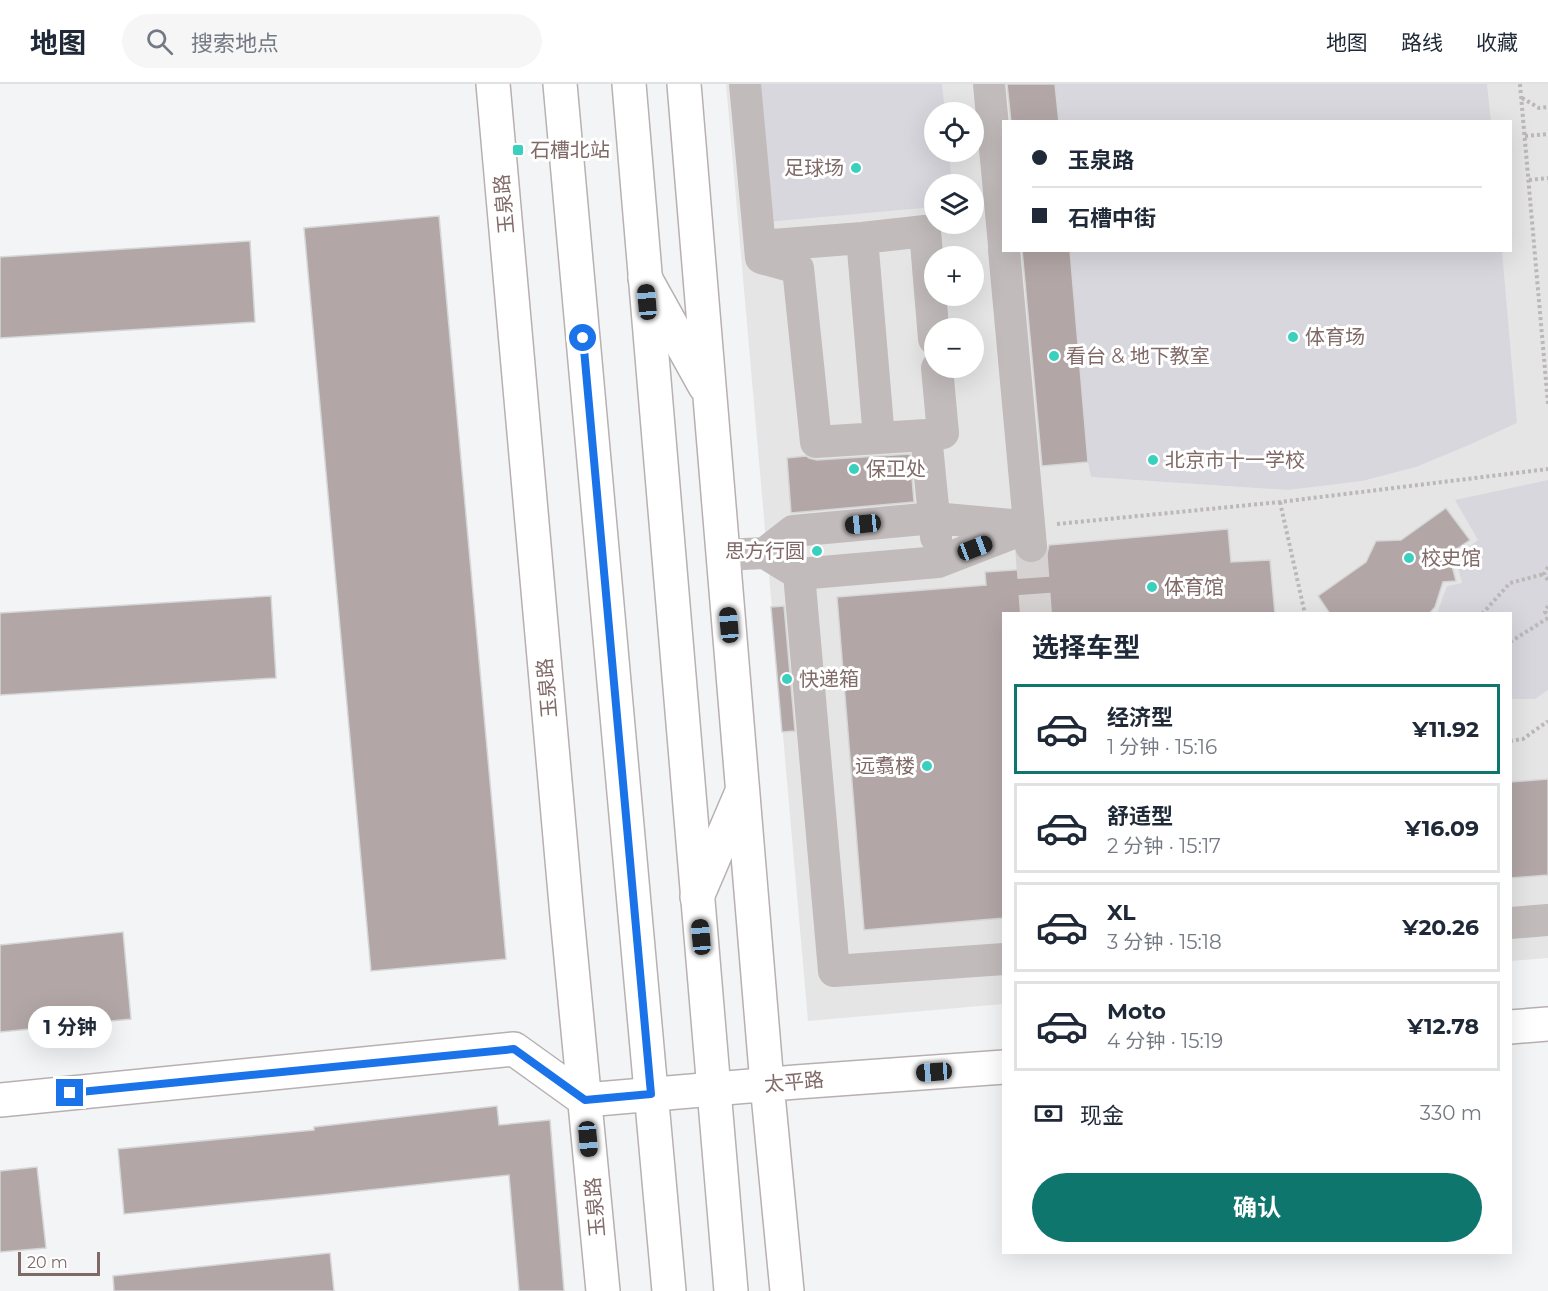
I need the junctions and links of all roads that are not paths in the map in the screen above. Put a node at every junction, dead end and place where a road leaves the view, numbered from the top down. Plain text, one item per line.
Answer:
1 (493, 84) edge
2 (560, 84) edge
3 (629, 84) edge
4 (684, 84) edge
5 (745, 84) edge
6 (989, 84) edge
7 (1002, 224) edge
8 (862, 238) junction
9 (760, 246) junction
10 (1004, 252) edge
11 (645, 278) junction
12 (932, 318) edge
13 (938, 378) edge
14 (710, 396) junction
15 (926, 435) junction
16 (879, 438) junction
17 (934, 518) junction
18 (1030, 537) junction
19 (765, 553) junction
20 (724, 555) junction
21 (938, 562) junction
22 (799, 574) junction
23 (743, 789) junction
24 (697, 897) junction
25 (1548, 920) edge
26 (1512, 923) edge
27 (1002, 959) edge
28 (1548, 1024) edge
29 (1512, 1027) edge
30 (1002, 1067) edge
31 (767, 1084) junction
32 (713, 1089) junction
33 (651, 1094) junction
34 (0, 1100) edge
35 (585, 1100) junction
36 (603, 1291) edge
37 (669, 1291) edge
38 (731, 1291) edge
39 (787, 1291) edge

1 - 35 street, 玉泉路
2 - 33 street
3 - 11 street
4 - 14 street
5 - 9 street
6 - 7 street
8 - 9 street
8 - 12 street
8 - 16 street
9 - 16 street
10 - 18 street
11 - 14 street
11 - 24 street
13 - 15 street
14 - 20 street
15 - 16 street
15 - 17 street
17 - 18 street
17 - 19 street
17 - 21 street
18 - 21 street
19 - 20 street
19 - 22 street
20 - 23 street
21 - 22 street
22 - 27 street
23 - 24 street
23 - 31 street
24 - 32 street
25 - 26 street
28 - 29 street
30 - 31 street, 太平路
31 - 32 street, 太平路
31 - 39 street
32 - 33 street, 太平路
32 - 38 street
33 - 35 street, 太平路
33 - 37 street
34 - 35 street
35 - 36 street, 玉泉路

